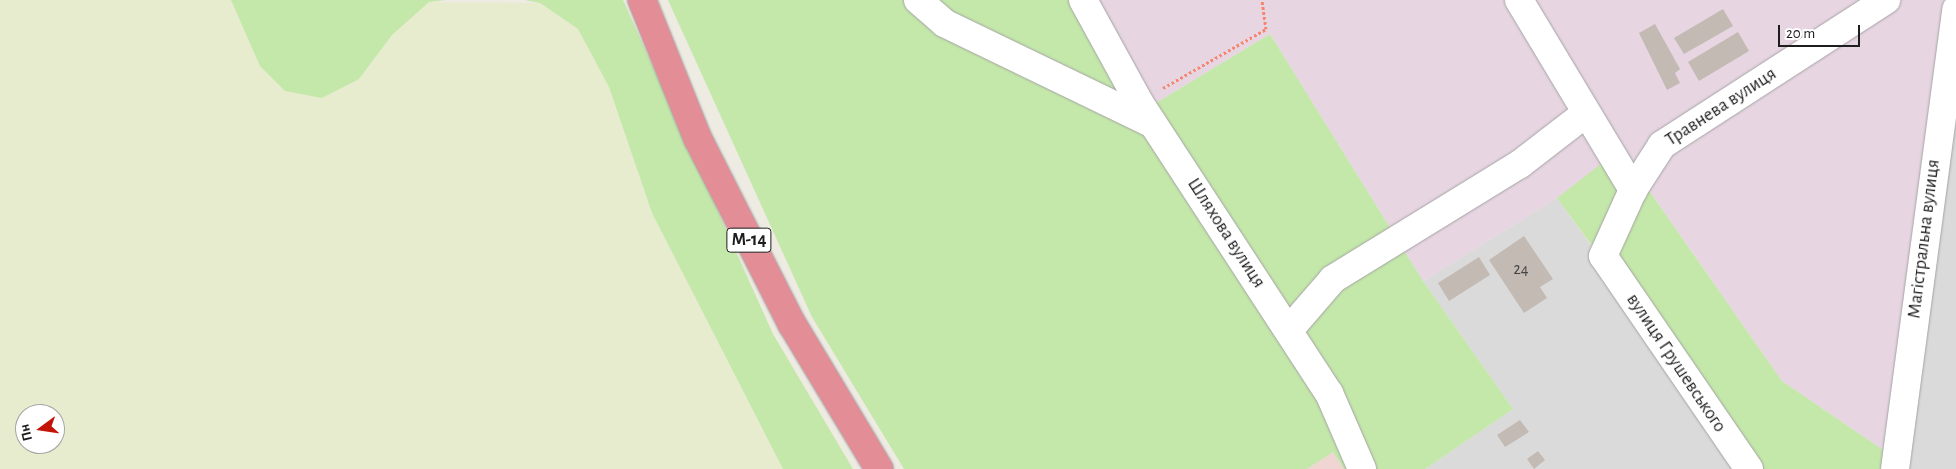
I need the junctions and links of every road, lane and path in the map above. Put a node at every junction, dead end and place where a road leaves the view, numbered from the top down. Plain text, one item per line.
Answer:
1 (642, 0) edge
2 (918, 0) edge
3 (1083, 0) edge
4 (1262, 0) edge
5 (1519, 0) edge
6 (1886, 0) edge
7 (1956, 9) edge
8 (1139, 102) junction
9 (1585, 114) junction
10 (1156, 125) junction
11 (1633, 190) junction
12 (1603, 256) joint
13 (1289, 330) junction
14 (878, 469) edge
15 (1362, 469) edge
16 (1749, 469) edge
17 (1895, 469) edge

1 - 14 highway, М-14
2 - 10 street
3 - 8 street, Шляхова вулиця
4 - 8 path
5 - 9 street
6 - 11 street, Травнева вулиця
7 - 17 street, Магістральна вулиця
8 - 10 street, Шляхова вулиця
9 - 11 street
9 - 13 street
10 - 13 street, Шляхова вулиця
11 - 12 street, Травнева вулиця
12 - 16 street, вулиця Грушевського
13 - 15 street, Шляхова вулиця

